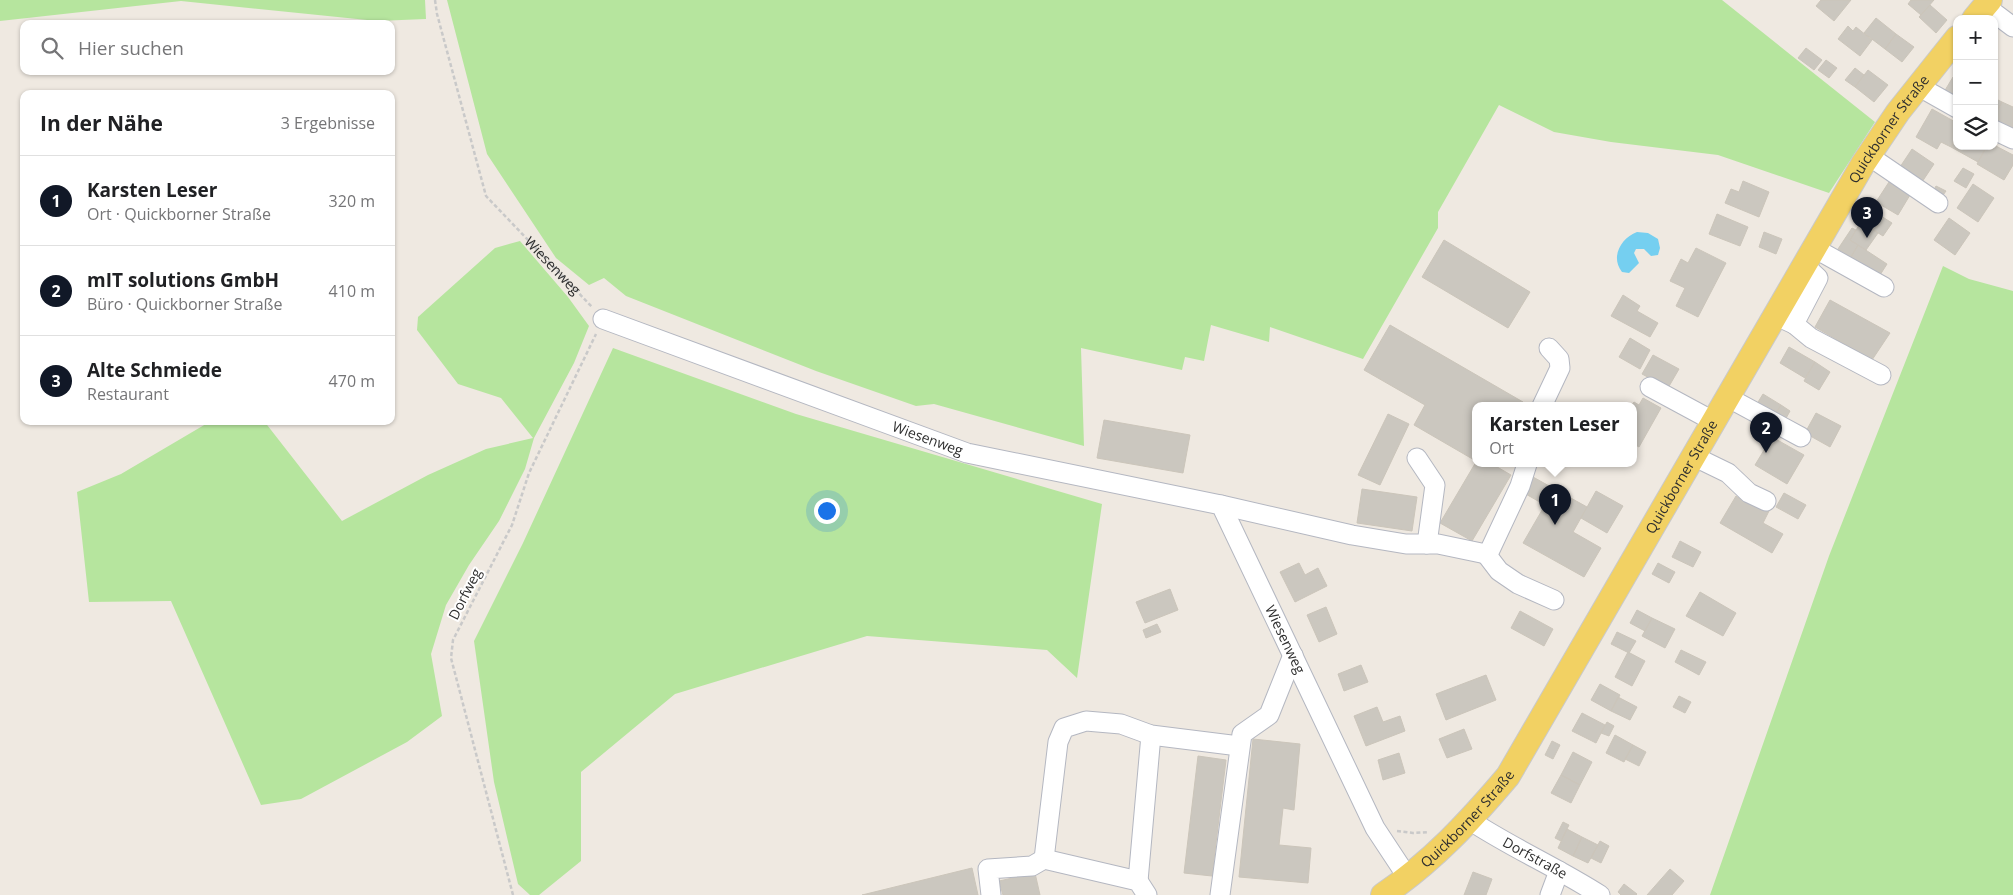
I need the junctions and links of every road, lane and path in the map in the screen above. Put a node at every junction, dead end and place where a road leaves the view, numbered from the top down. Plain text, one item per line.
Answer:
1 (435, 0) edge
2 (1983, 8) edge
3 (2013, 26) edge
4 (1953, 43) edge
5 (1918, 86) junction
6 (1953, 106) edge
7 (1998, 132) edge
8 (2013, 139) edge
9 (1869, 156) junction
10 (1938, 203) dead end
11 (1809, 256) junction
12 (1884, 287) dead end
13 (603, 318) junction
14 (1785, 320) junction
15 (1549, 348) dead end
16 (1881, 375) dead end
17 (1650, 387) dead end
18 (1728, 397) junction
19 (1544, 402) edge
20 (1714, 421) junction
21 (1801, 437) dead end
22 (1693, 456) junction
23 (1417, 458) dead end
24 (1526, 467) edge
25 (1766, 501) dead end
26 (1221, 505) junction
27 (1428, 544) junction
28 (1486, 554) junction
29 (1554, 600) dead end
30 (1293, 655) junction
31 (1151, 735) junction
32 (1240, 746) junction
33 (1470, 821) junction
34 (1375, 828) junction
35 (1432, 832) dead end
36 (1044, 859) junction
37 (1559, 871) junction
38 (1408, 878) junction
39 (1142, 888) edge
40 (513, 895) edge
41 (991, 895) edge
42 (1220, 895) edge
43 (1383, 895) edge
44 (1550, 895) edge
45 (1600, 895) edge

1 - 13 path, Wiesenweg
2 - 3 street
4 - 5 main road, Quickborner Straße
5 - 6 street
5 - 9 main road, Quickborner Straße
7 - 8 street
9 - 10 street
9 - 11 main road, Quickborner Straße
11 - 12 street
11 - 14 main road, Quickborner Straße
13 - 26 street, Wiesenweg
13 - 40 path, Dorfweg
14 - 16 street
14 - 18 main road, Quickborner Straße
15 - 19 street
17 - 20 street
18 - 20 main road, Quickborner Straße
18 - 21 street
20 - 22 main road, Quickborner Straße
22 - 25 street
22 - 33 main road, Quickborner Straße
23 - 27 street
24 - 28 street
26 - 27 street
26 - 30 street, Wiesenweg
27 - 28 street
28 - 29 street
30 - 32 street
30 - 34 street, Wiesenweg
31 - 32 street
31 - 36 street
31 - 39 street
32 - 42 street
33 - 37 street, Dorfstraße
33 - 38 main road, Quickborner Straße
34 - 35 path
34 - 38 street, Wiesenweg
36 - 39 street
36 - 41 street
37 - 44 street
37 - 45 street, Dorfstraße
38 - 43 main road, Quickborner Straße

